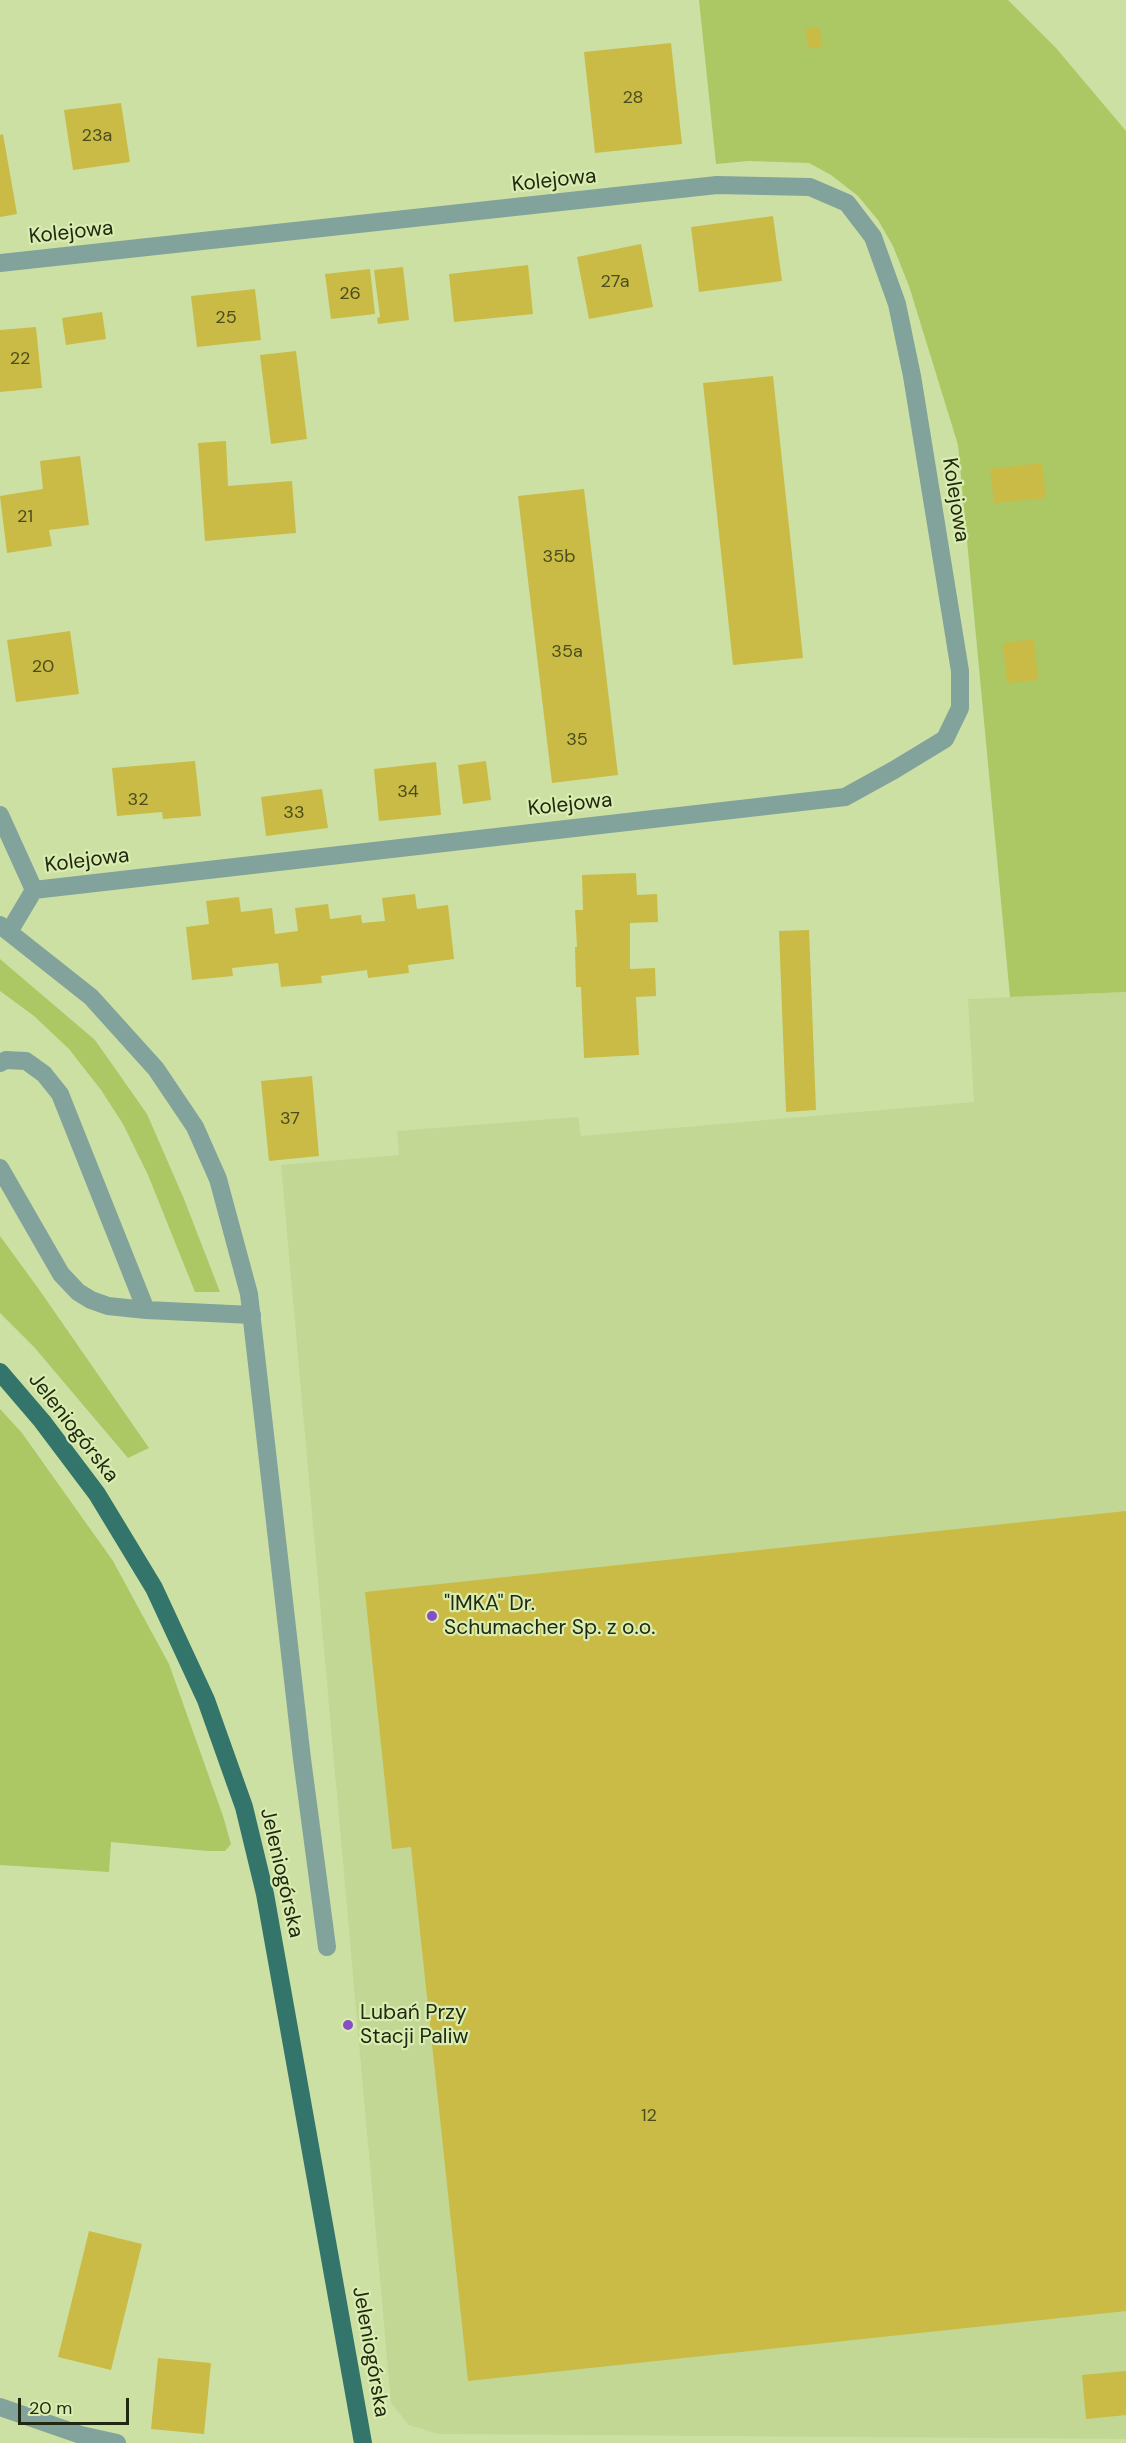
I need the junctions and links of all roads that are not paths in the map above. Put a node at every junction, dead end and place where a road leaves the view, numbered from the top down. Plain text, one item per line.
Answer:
1 (0, 263) edge
2 (0, 815) edge
3 (34, 890) junction
4 (5, 928) edge
5 (0, 1063) edge
6 (0, 1168) edge
7 (147, 1310) junction
8 (252, 1315) junction
9 (0, 1372) edge
10 (327, 1947) dead end
11 (0, 2407) edge
12 (117, 2443) edge
13 (363, 2443) edge

1 - 3 street, Kolejowa
2 - 3 street, Kolejowa
3 - 4 street, Kolejowa
4 - 8 street, Jeleniogórska
5 - 7 street
6 - 7 street
7 - 8 street
8 - 10 street, Jeleniogórska
9 - 13 main road, Jeleniogórska
11 - 12 street

